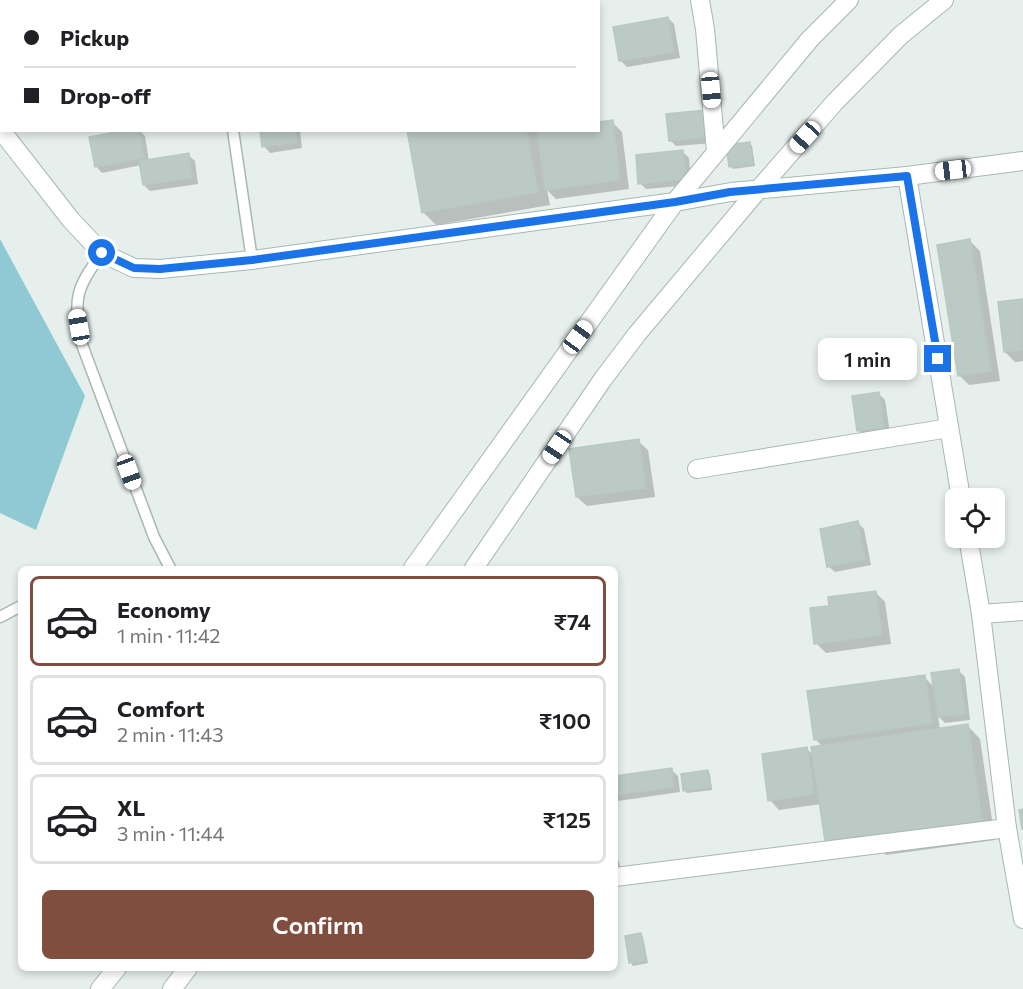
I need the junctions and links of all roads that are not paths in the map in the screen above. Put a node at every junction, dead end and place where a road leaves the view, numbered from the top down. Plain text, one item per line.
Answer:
1 (700, 0) edge
2 (849, 0) edge
3 (944, 0) edge
4 (2, 132) edge
5 (233, 132) edge
6 (716, 152) junction
7 (1023, 161) edge
8 (907, 176) junction
9 (758, 190) junction
10 (675, 202) junction
11 (102, 253) junction
12 (252, 260) junction
13 (949, 428) junction
14 (697, 469) dead end
15 (959, 488) edge
16 (970, 548) edge
17 (169, 566) edge
18 (414, 566) edge
19 (475, 566) edge
20 (18, 608) edge
21 (1023, 610) edge
22 (981, 614) junction
23 (0, 617) edge
24 (1007, 828) junction
25 (618, 877) edge
26 (1023, 919) edge
27 (115, 971) edge
28 (186, 971) edge
29 (100, 989) edge
30 (172, 989) edge

1 - 6 street
2 - 6 street
3 - 9 street
4 - 11 street
5 - 12 lane
6 - 10 street
7 - 8 street
8 - 9 street
8 - 13 street
9 - 10 street
9 - 19 street
10 - 12 street
10 - 18 street
11 - 12 street
11 - 17 lane
13 - 14 street
13 - 15 street
16 - 22 street
20 - 23 lane
21 - 22 street
22 - 24 street
24 - 25 street
24 - 26 street
27 - 29 street
28 - 30 street

